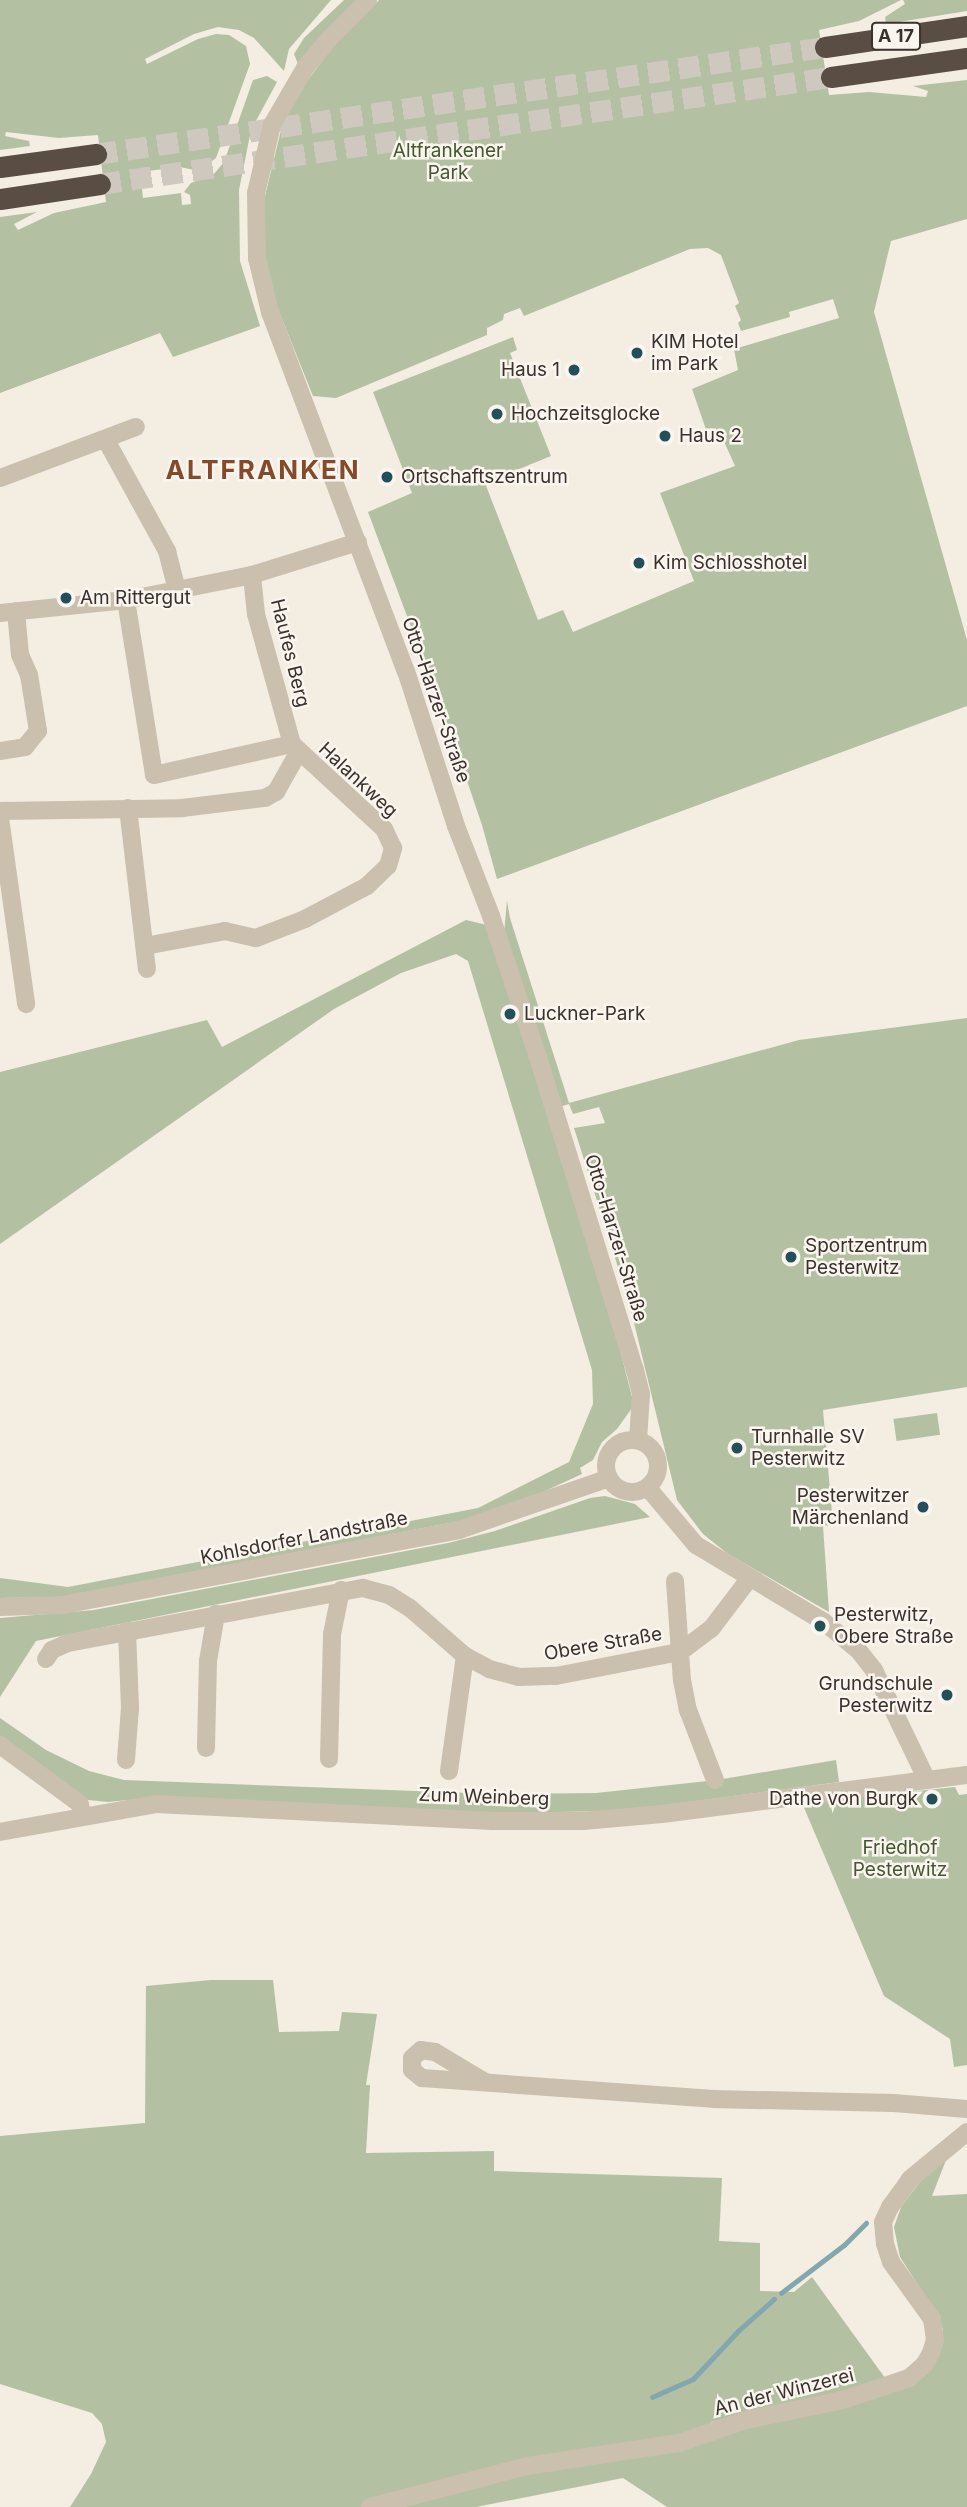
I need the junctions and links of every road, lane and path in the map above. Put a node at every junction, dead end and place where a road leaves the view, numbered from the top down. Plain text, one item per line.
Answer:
1 (368, 0) edge
2 (967, 26) edge
3 (825, 47) tunnel mouth
4 (967, 58) edge
5 (831, 77) tunnel mouth
6 (96, 154) tunnel mouth
7 (0, 167) edge
8 (100, 184) tunnel mouth
9 (0, 199) edge
10 (136, 427) dead end
11 (106, 440) junction
12 (0, 478) edge
13 (358, 542) junction
14 (252, 575) junction
15 (177, 590) junction
16 (127, 600) junction
17 (8, 612) edge
18 (295, 749) junction
19 (0, 751) edge
20 (128, 808) junction
21 (0, 811) edge
22 (0, 818) edge
23 (145, 946) junction
24 (147, 969) dead end
25 (26, 1004) dead end
26 (638, 1440) junction
27 (608, 1478) junction
28 (648, 1488) junction
29 (749, 1579) junction
30 (675, 1581) dead end
31 (341, 1590) junction
32 (0, 1607) edge
33 (216, 1614) junction
34 (127, 1631) junction
35 (680, 1652) junction
36 (465, 1656) junction
37 (47, 1659) dead end
38 (0, 1745) edge
39 (206, 1748) dead end
40 (329, 1759) dead end
41 (127, 1760) dead end
42 (449, 1771) dead end
43 (967, 1775) edge
44 (926, 1778) junction
45 (715, 1780) dead end
46 (82, 1816) junction
47 (0, 1832) edge
48 (485, 2082) dead end
49 (967, 2109) edge
50 (967, 2132) edge
51 (370, 2507) edge

1 - 13 street, Otto-Harzer-Straße
2 - 3 highway, A 17
4 - 5 highway, A 17
6 - 7 highway
8 - 9 highway
10 - 11 street
11 - 12 street
11 - 15 street
13 - 14 street
13 - 26 street, Otto-Harzer-Straße
14 - 15 street
14 - 18 street, Haufes Berg
15 - 16 street
16 - 17 street
16 - 18 street
17 - 19 street
18 - 20 street
18 - 23 street, Halankweg
20 - 21 street
20 - 23 street
22 - 25 street
23 - 24 street
26 - 27 street
26 - 28 street
27 - 28 street
27 - 32 street, Kohlsdorfer Landstraße
28 - 29 street
29 - 35 street, Obere Straße
29 - 44 street
30 - 35 street
31 - 33 street, Obere Straße
31 - 36 street, Obere Straße
31 - 40 street
33 - 34 street, Obere Straße
33 - 39 street
34 - 37 street, Obere Straße
34 - 41 street
35 - 36 street, Obere Straße
35 - 45 street
36 - 42 street
38 - 46 street
43 - 44 street, Zum Weinberg
44 - 46 street, Zum Weinberg
46 - 47 street, Zum Weinberg
48 - 49 street
50 - 51 street, An der Winzerei

